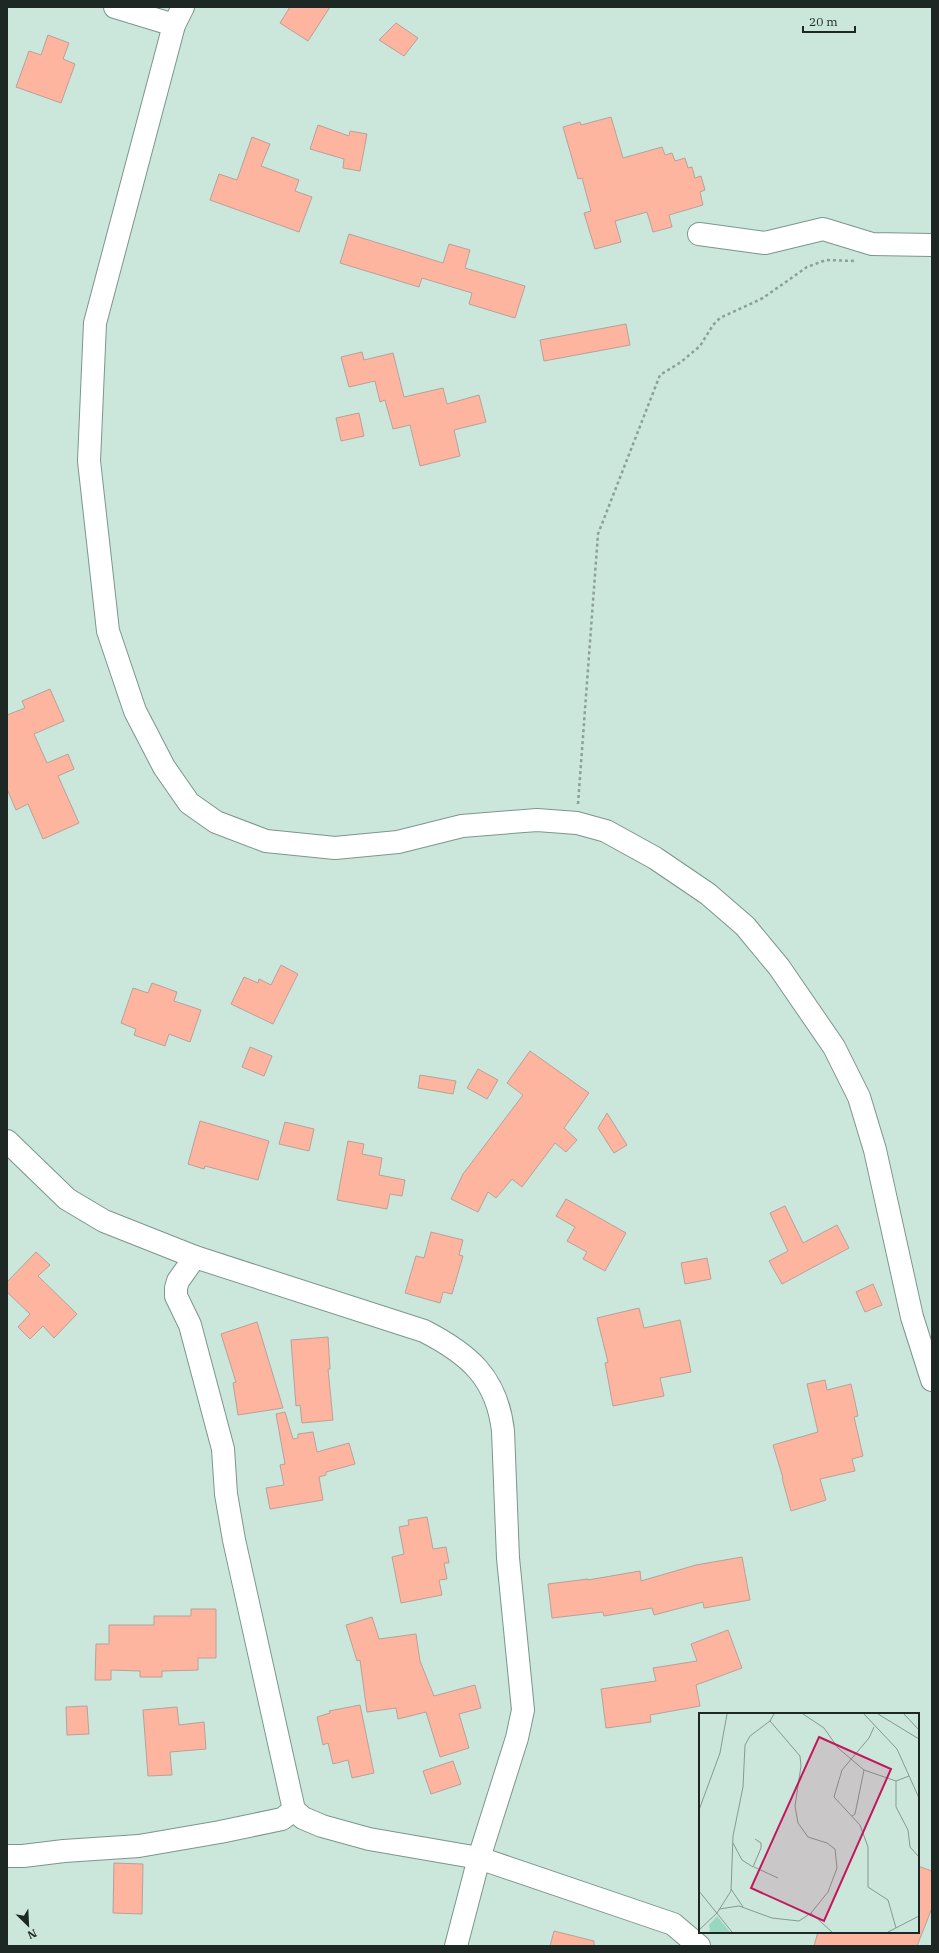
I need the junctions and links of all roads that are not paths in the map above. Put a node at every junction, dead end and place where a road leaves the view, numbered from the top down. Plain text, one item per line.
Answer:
1 (115, 7) edge
2 (178, 16) edge
3 (699, 234) dead end
4 (932, 245) edge
5 (7, 1141) edge
6 (194, 1257) junction
7 (932, 1380) edge
8 (294, 1810) junction
9 (7, 1856) edge
10 (479, 1858) junction
11 (456, 1946) edge
12 (699, 1946) edge

1 - 2 street
2 - 7 street
3 - 4 street
5 - 6 street
6 - 8 street
6 - 10 street
8 - 9 street
8 - 10 street
10 - 11 street
10 - 12 street

